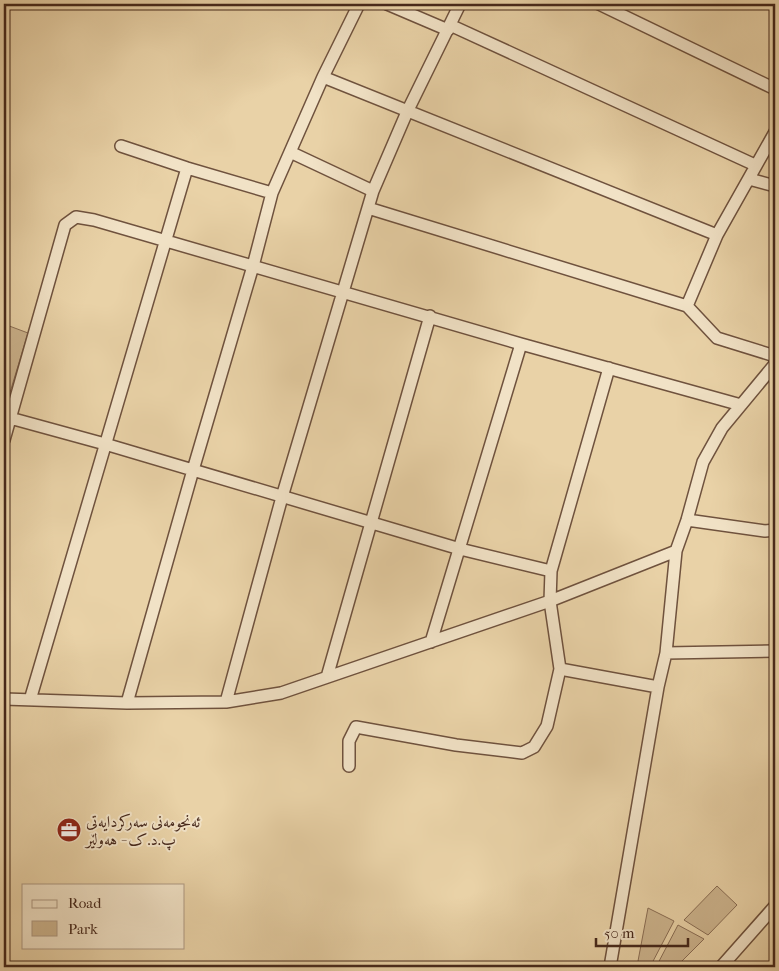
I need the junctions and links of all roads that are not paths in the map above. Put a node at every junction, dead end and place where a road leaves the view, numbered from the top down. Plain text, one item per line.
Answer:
1 (359, 4) edge
2 (387, 4) edge
3 (460, 4) edge
4 (599, 4) edge
5 (449, 27) junction
6 (323, 77) junction
7 (775, 89) edge
8 (407, 112) junction
9 (775, 132) edge
10 (121, 146) dead end
11 (290, 152) junction
12 (755, 165) junction
13 (187, 168) junction
14 (749, 179) junction
15 (775, 186) edge
16 (373, 191) junction
17 (272, 193) junction
18 (368, 208) junction
19 (717, 235) junction
20 (164, 242) junction
21 (253, 266) junction
22 (343, 292) junction
23 (687, 306) junction
24 (430, 316) junction
25 (521, 344) junction
26 (775, 356) edge
27 (775, 364) edge
28 (608, 368) junction
29 (741, 405) junction
30 (10, 418) junction
31 (4, 440) edge
32 (105, 444) junction
33 (193, 470) junction
34 (282, 497) junction
35 (687, 520) junction
36 (371, 522) junction
37 (775, 530) edge
38 (460, 549) junction
39 (676, 551) junction
40 (551, 572) junction
41 (550, 601) junction
42 (431, 642) junction
43 (775, 651) edge
44 (666, 653) junction
45 (560, 669) junction
46 (327, 677) junction
47 (658, 687) junction
48 (4, 699) edge
49 (30, 700) junction
50 (226, 702) junction
51 (127, 703) junction
52 (349, 766) dead end
53 (775, 906) edge
54 (734, 962) edge
55 (610, 967) edge
56 (721, 967) edge

1 - 6 street
2 - 5 street
3 - 5 street
4 - 7 street
5 - 8 street
5 - 12 street
6 - 8 street
6 - 11 street
8 - 16 street
8 - 19 street
9 - 12 street
10 - 13 street
11 - 16 street
11 - 17 street
12 - 14 street
13 - 17 street
13 - 20 street
14 - 15 street
14 - 19 street
16 - 18 street
17 - 21 street
18 - 22 street
18 - 23 street
19 - 23 street
20 - 21 street
20 - 30 street
20 - 32 street
21 - 22 street
21 - 33 street
22 - 24 street
22 - 34 street
23 - 26 street
24 - 25 street
24 - 36 street
25 - 28 street
25 - 38 street
27 - 29 street
28 - 29 street
28 - 40 street
29 - 35 street
30 - 31 street
30 - 32 street
32 - 33 street
32 - 49 street
33 - 34 street
33 - 51 street
34 - 36 street
34 - 50 street
35 - 37 street
35 - 39 street
36 - 38 street
36 - 46 street
38 - 40 street
38 - 42 street
39 - 41 street
39 - 44 street
40 - 41 street
41 - 42 street
41 - 45 street
42 - 46 street
43 - 44 street
44 - 47 street
45 - 47 street
45 - 52 street
46 - 50 street
47 - 55 street
48 - 49 street
49 - 51 street
50 - 51 street
53 - 54 street
54 - 56 street

